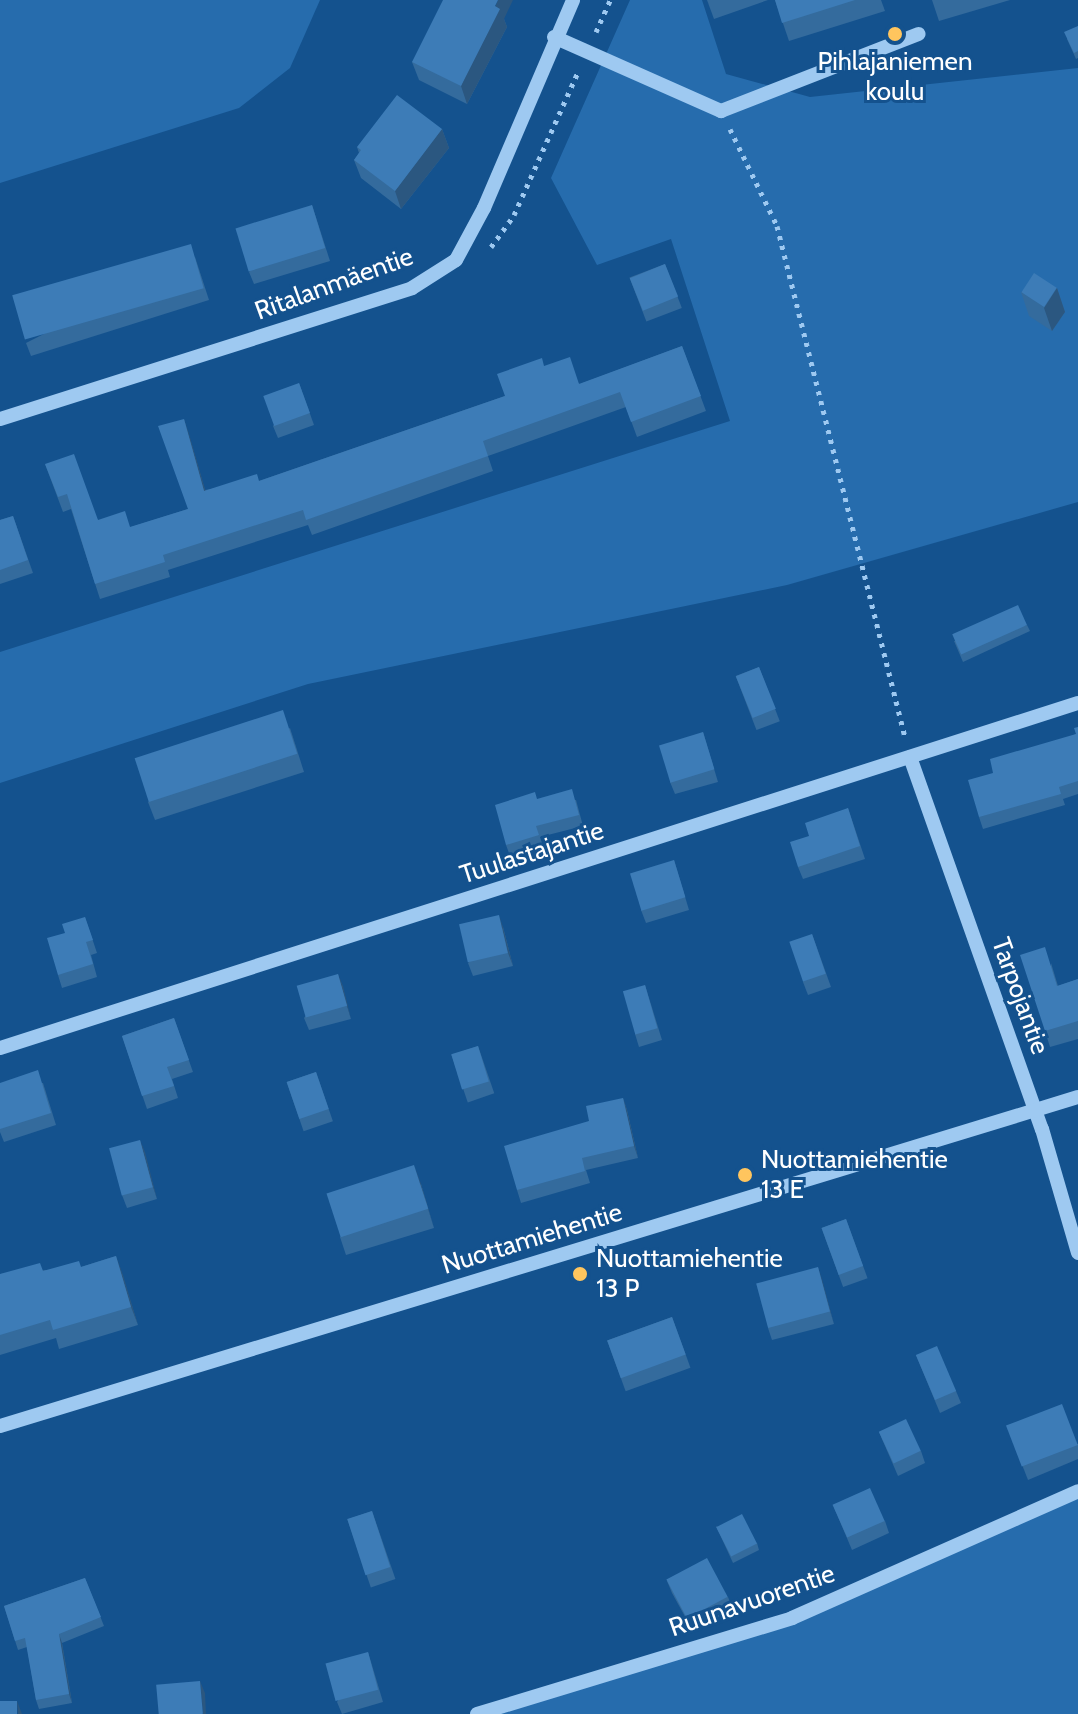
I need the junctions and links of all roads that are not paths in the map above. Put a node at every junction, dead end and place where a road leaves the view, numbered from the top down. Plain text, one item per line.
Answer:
1 (573, 0) edge
2 (918, 34) dead end
3 (554, 37) junction
4 (0, 419) edge
5 (1078, 703) edge
6 (910, 757) junction
7 (0, 1048) edge
8 (1078, 1097) edge
9 (1035, 1110) junction
10 (1078, 1253) edge
11 (0, 1426) edge
12 (1078, 1491) edge
13 (477, 1714) edge

1 - 3 street, Ritalanmäentie
2 - 3 street
3 - 4 street, Ritalanmäentie
5 - 6 street, Tuulastajantie
6 - 7 street, Tuulastajantie
6 - 9 street, Tarpojantie
8 - 9 street, Nuottamiehentie
9 - 10 street, Tarpojantie
9 - 11 street, Nuottamiehentie
12 - 13 street, Ruunavuorentie

